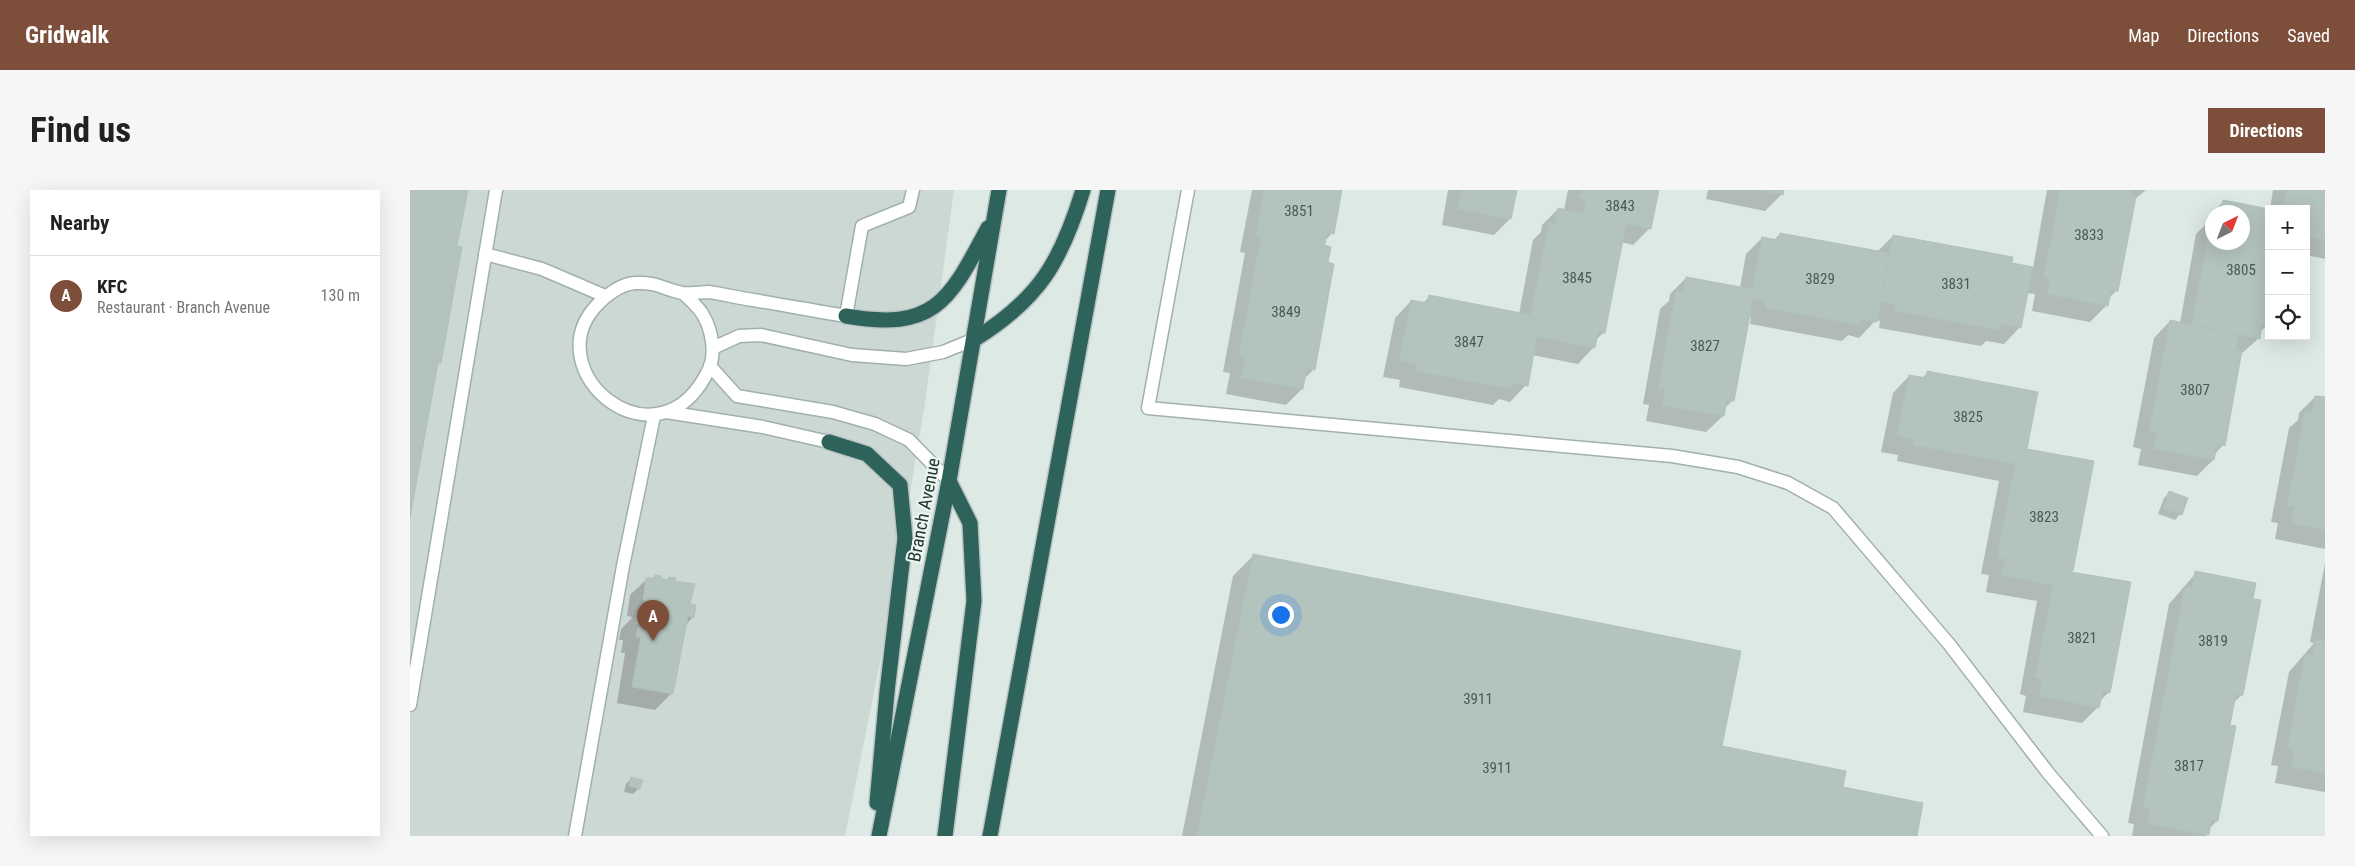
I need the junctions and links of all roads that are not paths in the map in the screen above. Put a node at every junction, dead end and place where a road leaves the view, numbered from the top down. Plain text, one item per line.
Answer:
1 (496, 190) edge
2 (913, 190) edge
3 (999, 190) edge
4 (1083, 190) edge
5 (1108, 190) edge
6 (1188, 190) edge
7 (994, 218) junction
8 (485, 254) junction
9 (683, 293) junction
10 (606, 296) junction
11 (846, 316) junction
12 (975, 339) junction
13 (713, 348) junction
14 (710, 366) junction
15 (660, 414) junction
16 (829, 442) joint
17 (949, 481) junction
18 (410, 705) edge
19 (575, 836) edge
20 (874, 836) edge
21 (879, 836) edge
22 (945, 836) edge
23 (990, 836) edge
24 (2102, 836) edge

1 - 8 lane
2 - 11 lane
3 - 7 highway, Branch Avenue
4 - 12 highway
5 - 23 highway
6 - 24 lane
7 - 11 highway
7 - 12 highway, Branch Avenue
8 - 10 lane
8 - 18 lane
9 - 10 lane
9 - 11 lane
9 - 13 lane
10 - 15 lane
12 - 13 lane
12 - 17 highway, Branch Avenue
13 - 14 lane
14 - 15 lane
14 - 17 lane
15 - 16 lane
15 - 19 lane
16 - 20 highway
17 - 21 highway, Branch Avenue
17 - 22 highway

